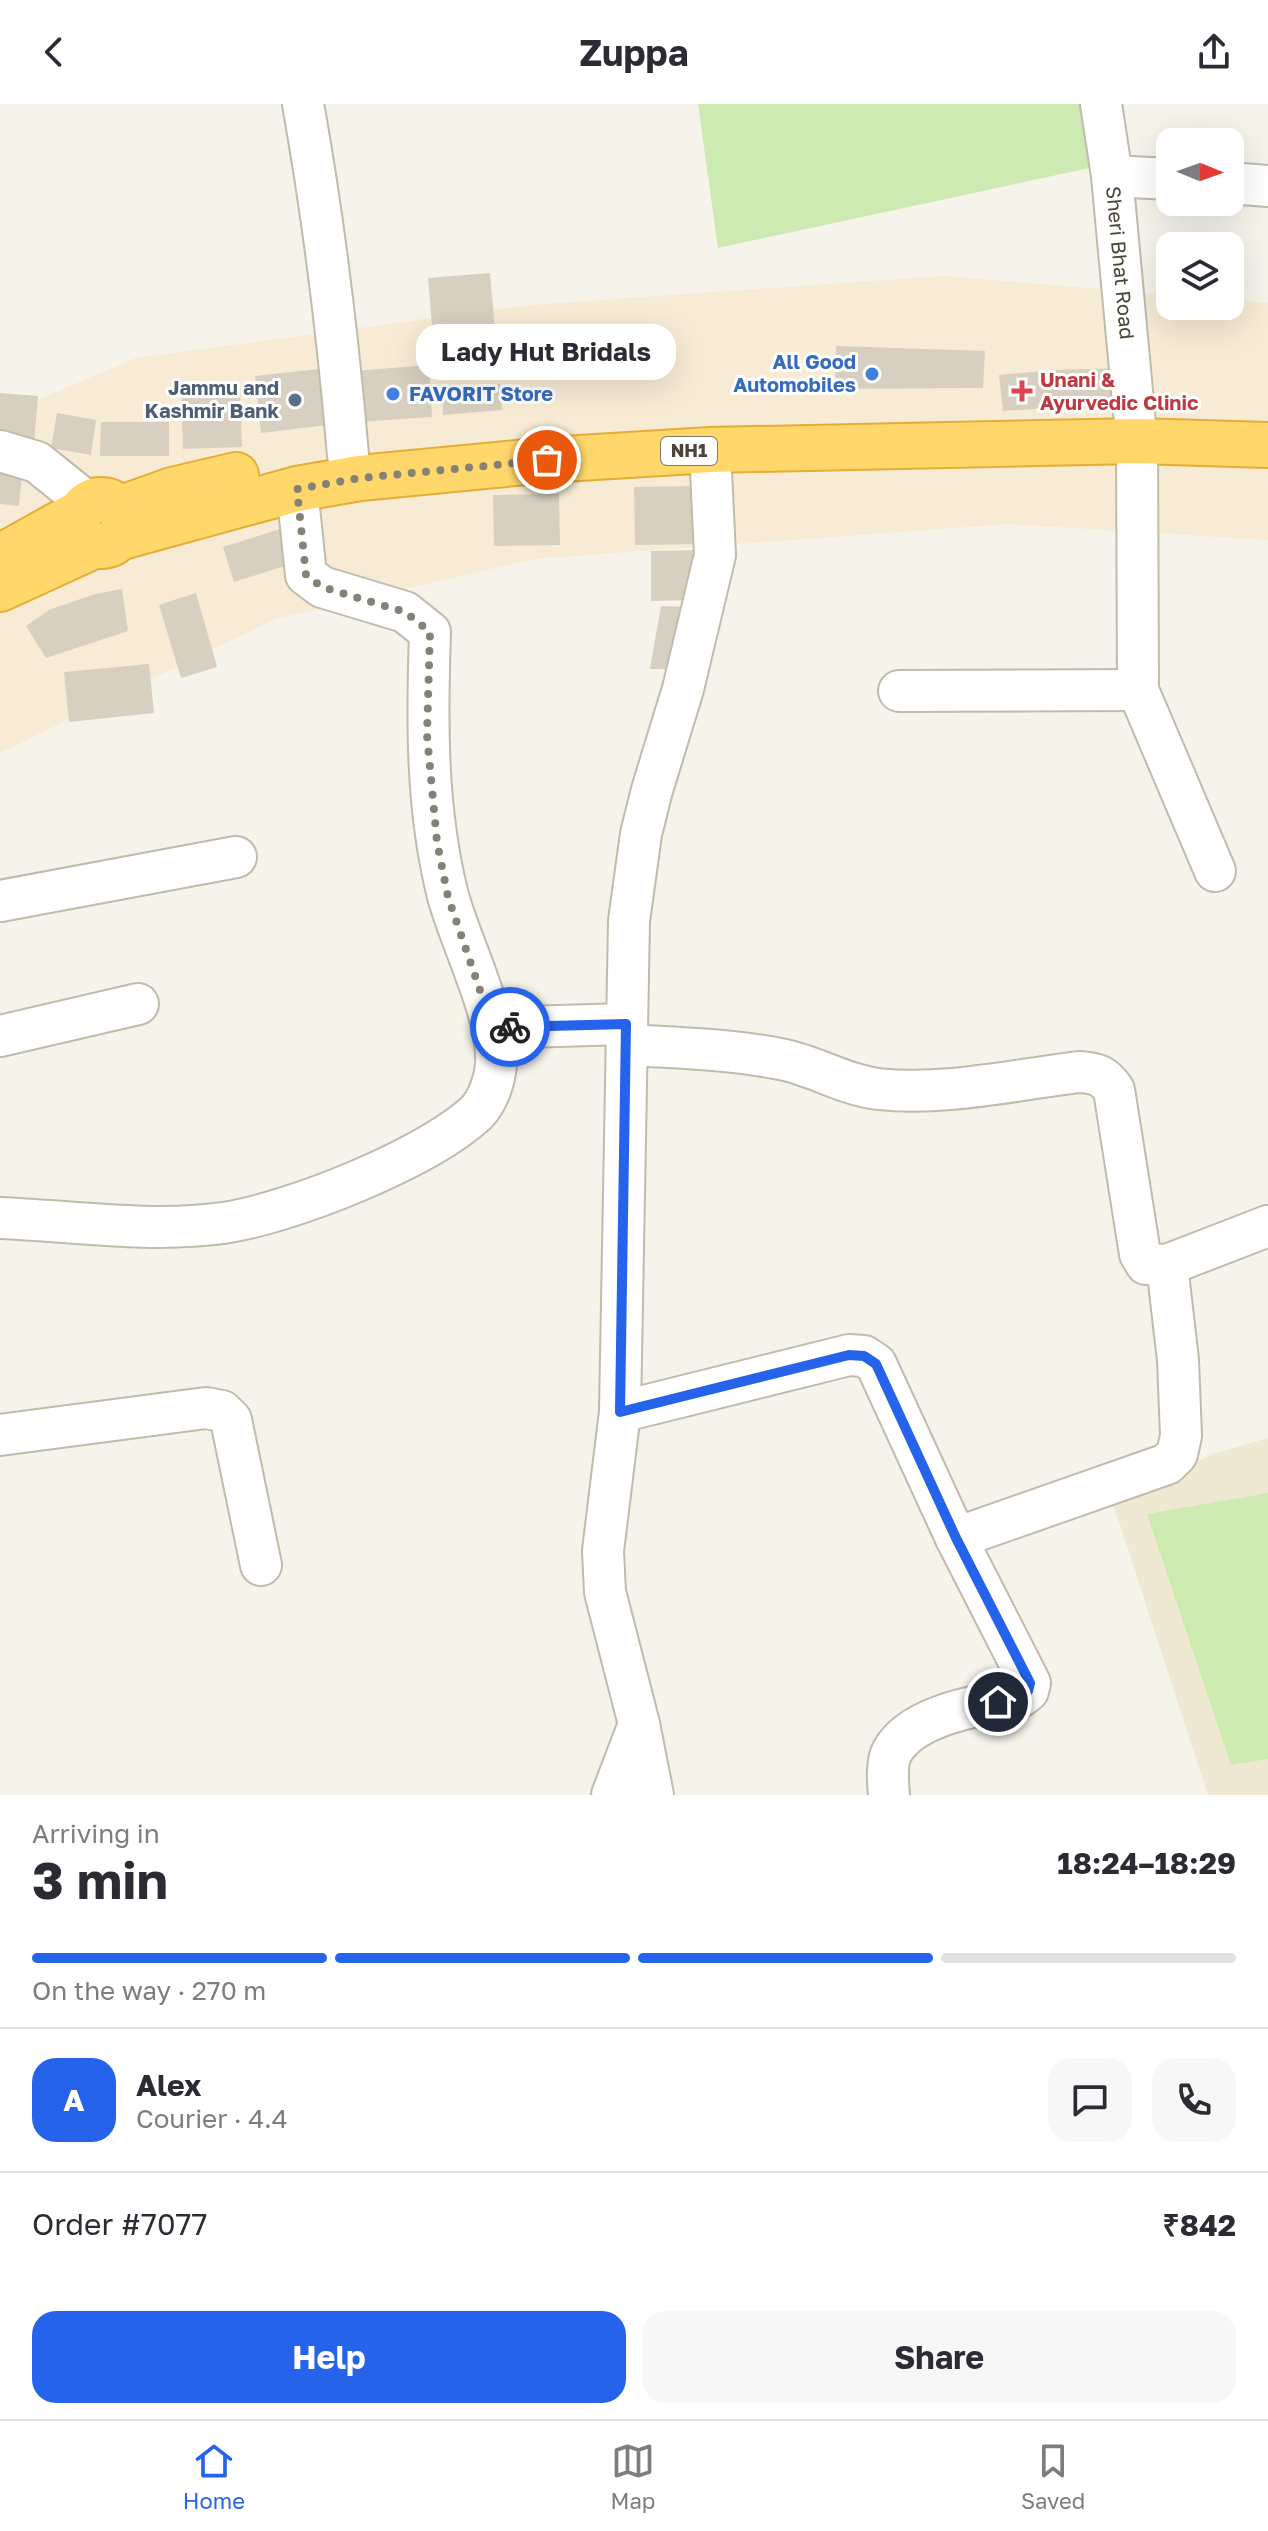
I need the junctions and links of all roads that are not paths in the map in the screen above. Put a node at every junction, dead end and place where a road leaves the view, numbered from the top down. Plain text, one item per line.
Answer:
1 (303, 104) edge
2 (1101, 104) edge
3 (1112, 176) junction
4 (1156, 178) edge
5 (1244, 184) edge
6 (1268, 186) edge
7 (1268, 424) edge
8 (1136, 432) junction
9 (1268, 445) edge
10 (710, 450) junction
11 (0, 451) edge
12 (348, 455) junction
13 (297, 489) junction
14 (100, 522) junction
15 (0, 557) edge
16 (0, 589) edge
17 (1138, 690) junction
18 (899, 691) dead end
19 (236, 857) dead end
20 (1215, 871) dead end
21 (0, 901) edge
22 (138, 1004) dead end
23 (493, 1028) junction
24 (627, 1035) junction
25 (0, 1036) edge
26 (0, 1218) edge
27 (1268, 1226) edge
28 (1167, 1265) junction
29 (620, 1412) junction
30 (0, 1435) edge
31 (956, 1538) junction
32 (261, 1565) dead end
33 (639, 1724) junction
34 (612, 1795) edge
35 (653, 1795) edge
36 (889, 1795) edge

1 - 12 street
2 - 3 street, Sheri Bhat Road
3 - 4 street
3 - 8 street, Sheri Bhat Road
5 - 6 street
7 - 8 highway, NH1
8 - 9 highway, NH1
8 - 10 highway, NH1
8 - 12 highway, NH1
8 - 17 street, Sheri Bhat Road
10 - 13 highway, NH1
10 - 24 street
11 - 14 street
12 - 14 highway, NH1
13 - 14 highway, NH1
13 - 23 street
14 - 15 highway, NH1
14 - 16 highway, NH1
17 - 18 street
17 - 20 street
19 - 21 street
22 - 25 street
23 - 24 street
23 - 26 street
24 - 28 street
24 - 29 street
27 - 28 street
28 - 31 street
29 - 31 street
29 - 33 street
30 - 32 street
31 - 36 street
33 - 34 street
33 - 35 street

